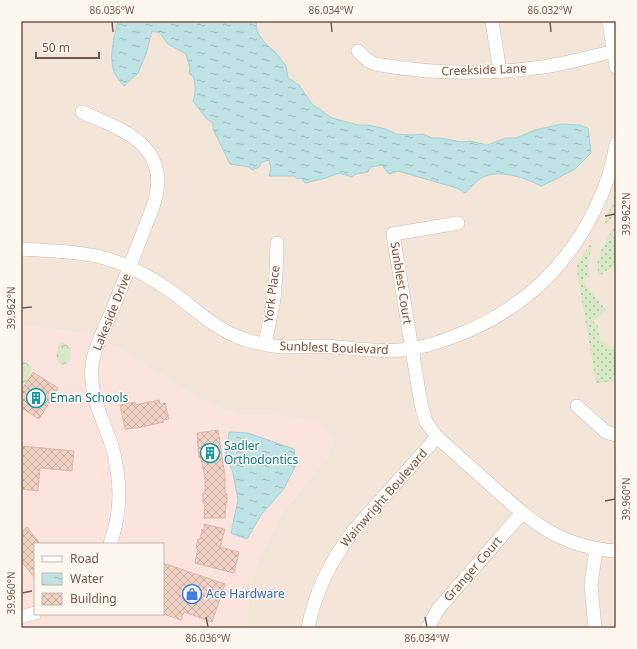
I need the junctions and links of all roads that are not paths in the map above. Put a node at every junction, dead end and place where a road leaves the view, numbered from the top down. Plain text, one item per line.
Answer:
1 (492, 21) edge
2 (609, 21) edge
3 (358, 51) dead end
4 (615, 51) edge
5 (616, 67) edge
6 (500, 72) junction
7 (82, 112) dead end
8 (616, 144) edge
9 (458, 224) dead end
10 (276, 243) dead end
11 (21, 249) edge
12 (130, 267) junction
13 (265, 344) junction
14 (412, 349) junction
15 (577, 406) dead end
16 (616, 435) edge
17 (437, 437) junction
18 (522, 513) junction
19 (110, 543) edge
20 (596, 549) junction
21 (616, 551) edge
22 (34, 613) edge
23 (21, 617) edge
24 (308, 628) edge
25 (428, 628) edge
26 (595, 628) edge

1 - 6 street
2 - 4 street
3 - 6 street, Creekside Lane
4 - 5 street
4 - 6 street, Creekside Lane
7 - 12 street, Lakeside Drive
8 - 14 street, Sunblest Boulevard
9 - 14 street, Sunblest Court
10 - 13 street, York Place
11 - 12 street, Sunblest Boulevard
12 - 13 street, Sunblest Boulevard
12 - 19 street, Lakeside Drive
13 - 14 street, Sunblest Boulevard
14 - 17 street
15 - 16 street
17 - 18 street
17 - 24 street, Wainwright Boulevard
18 - 20 street
18 - 25 street, Granger Court
20 - 21 street
20 - 26 street
22 - 23 street

